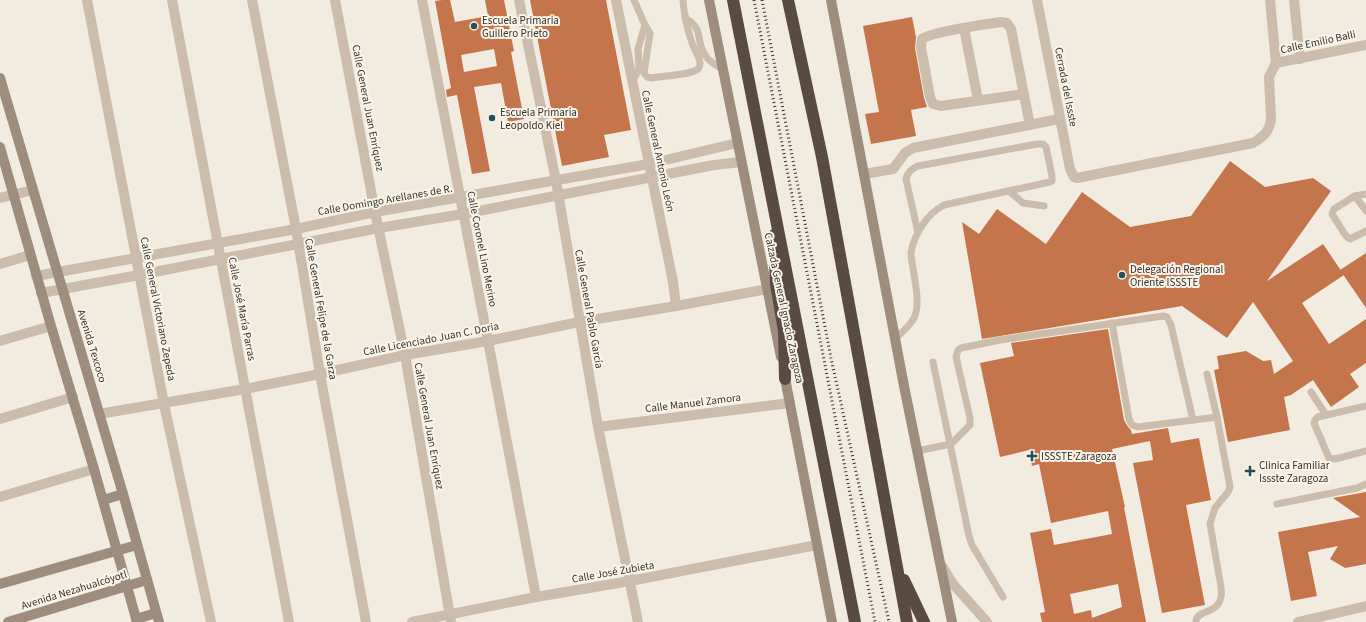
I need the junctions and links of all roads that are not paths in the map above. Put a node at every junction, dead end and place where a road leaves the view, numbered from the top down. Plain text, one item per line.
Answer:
1 (87, 0) edge
2 (172, 0) edge
3 (252, 0) edge
4 (335, 0) edge
5 (422, 0) edge
6 (519, 0) edge
7 (616, 0) edge
8 (634, 0) edge
9 (683, 0) edge
10 (709, 0) edge
11 (733, 0) edge
12 (788, 0) edge
13 (831, 0) edge
14 (1037, 0) edge
15 (1270, 0) edge
16 (1294, 0) edge
17 (685, 18) junction
18 (645, 25) junction
19 (964, 28) junction
20 (1366, 44) edge
21 (1300, 59) junction
22 (1276, 63) junction
23 (722, 69) junction
24 (0, 78) edge
25 (632, 82) junction
26 (1024, 94) junction
27 (978, 100) junction
28 (1059, 119) junction
29 (1030, 125) junction
30 (737, 142) junction
31 (0, 147) edge
32 (709, 150) junction
33 (741, 162) junction
34 (649, 164) junction
35 (714, 165) junction
36 (864, 174) junction
37 (652, 177) junction
38 (556, 181) junction
39 (33, 190) junction
40 (1009, 191) junction
41 (1366, 194) edge
42 (14, 195) junction
43 (558, 195) junction
44 (772, 196) junction
45 (1355, 196) junction
46 (0, 198) edge
47 (461, 198) junction
48 (1044, 206) dead end
49 (1366, 211) edge
50 (375, 212) junction
51 (463, 214) junction
52 (379, 228) junction
53 (296, 229) junction
54 (1366, 231) edge
55 (918, 233) junction
56 (218, 243) junction
57 (298, 244) junction
58 (30, 255) junction
59 (136, 259) junction
60 (220, 260) junction
61 (0, 264) edge
62 (57, 272) junction
63 (139, 275) junction
64 (36, 276) junction
65 (767, 289) junction
66 (62, 290) junction
67 (41, 293) junction
68 (676, 306) junction
69 (579, 322) junction
70 (1112, 323) junction
71 (51, 326) junction
72 (895, 338) junction
73 (488, 340) junction
74 (0, 341) edge
75 (405, 355) junction
76 (932, 362) dead end
77 (320, 374) junction
78 (1207, 374) dead end
79 (785, 379) junction
80 (245, 389) junction
81 (1310, 392) dead end
82 (73, 397) junction
83 (790, 403) junction
84 (164, 404) junction
85 (1366, 406) edge
86 (99, 414) junction
87 (1326, 415) junction
88 (1216, 417) junction
89 (0, 419) edge
90 (1193, 420) junction
91 (598, 427) junction
92 (951, 444) junction
93 (917, 451) junction
94 (1366, 451) edge
95 (94, 469) junction
96 (1366, 484) edge
97 (123, 494) junction
98 (0, 497) edge
99 (103, 500) junction
100 (1277, 504) dead end
101 (137, 545) junction
102 (817, 545) junction
103 (116, 550) junction
104 (896, 561) junction
105 (940, 562) junction
106 (147, 580) junction
107 (630, 581) junction
108 (0, 584) edge
109 (127, 586) junction
110 (536, 597) junction
111 (1003, 597) dead end
112 (1366, 606) edge
113 (157, 617) edge
114 (450, 618) edge
115 (1321, 619) edge
116 (136, 620) edge
117 (8, 622) edge
118 (211, 622) edge
119 (289, 622) edge
120 (366, 622) edge
121 (412, 622) edge
122 (638, 622) edge
123 (832, 622) edge
124 (855, 622) edge
125 (907, 622) edge
126 (924, 622) edge
127 (952, 622) edge
128 (987, 622) edge
129 (1196, 622) edge
130 (1298, 622) edge

1 - 59 street, Calle General Victoriano Zepeda
2 - 56 street, Calle José María Parras
3 - 53 street, Calle General Felipe de la Garza
4 - 50 street, Calle General Juan Enríquez
5 - 47 street, Calle Coronel Lino Merino
6 - 38 street, Calle General Pablo García
7 - 25 street, Calle General Antonio León
8 - 18 lane
9 - 17 lane
10 - 23 main road, Calzada General Ignacio Zaragoza
11 - 44 highway, Calzada General Ignacio Zaragoza
12 - 104 highway
13 - 36 main road
14 - 28 street, Cerrada del Issste
15 - 22 street
16 - 21 street
17 - 18 lane
17 - 23 lane
18 - 25 lane
19 - 26 street
19 - 27 street
19 - 27 street
20 - 21 street, Calle Emilio Balli
21 - 22 street, Calle Emilio Balli
22 - 28 street, Cerrada del Issste
23 - 30 main road, Calzada General Ignacio Zaragoza
24 - 39 main road, Avenida Texcoco
25 - 34 street, Calle General Antonio León
26 - 27 street
26 - 29 street
28 - 29 street
29 - 36 street
30 - 32 street, Calle Domingo Arellanes de R.
30 - 33 main road, Calzada General Ignacio Zaragoza
31 - 42 main road
32 - 34 street, Calle Domingo Arellanes de R.
32 - 35 street
33 - 35 street
33 - 65 main road, Calzada General Ignacio Zaragoza
34 - 37 street, Calle General Antonio León
34 - 38 street, Calle Domingo Arellanes de R.
35 - 37 street
36 - 72 main road
37 - 43 street
37 - 68 street, Calle General Antonio León
38 - 43 street, Calle General Pablo García
38 - 47 street, Calle Domingo Arellanes de R.
39 - 42 street
39 - 62 main road, Avenida Texcoco
40 - 48 lane
40 - 55 lane
40 - 55 lane
41 - 45 lane
42 - 46 street
42 - 58 main road
43 - 51 street
43 - 69 street, Calle General Pablo García
44 - 79 highway
44 - 124 highway, Calzada General Ignacio Zaragoza
45 - 49 lane
45 - 54 lane
47 - 50 street, Calle Domingo Arellanes de R.
47 - 51 street, Calle Coronel Lino Merino
50 - 52 street, Calle General Juan Enríquez
50 - 53 street, Calle Domingo Arellanes de R.
51 - 52 street
51 - 73 street, Calle Coronel Lino Merino
52 - 57 street
52 - 75 street, Calle General Juan Enríquez
53 - 56 street, Calle Domingo Arellanes de R.
53 - 57 street, Calle General Felipe de la Garza
55 - 72 lane
56 - 59 street, Calle Domingo Arellanes de R.
56 - 60 street, Calle José María Parras
57 - 60 street
57 - 77 street, Calle General Felipe de la Garza
58 - 61 street
58 - 64 main road
59 - 62 street, Calle Domingo Arellanes de R.
59 - 63 street, Calle General Victoriano Zepeda
60 - 63 street
60 - 80 street, Calle José María Parras
62 - 64 street, Calle Domingo Arellanes de R.
62 - 66 main road, Avenida Texcoco
63 - 66 street
63 - 84 street, Calle General Victoriano Zepeda
64 - 67 main road
65 - 68 street, Calle Licenciado Juan C. Doria
65 - 79 main road, Calzada General Ignacio Zaragoza
66 - 67 street
66 - 86 main road, Avenida Texcoco
67 - 71 main road
68 - 69 street, Calle Licenciado Juan C. Doria
69 - 73 street, Calle Licenciado Juan C. Doria
69 - 91 street, Calle General Pablo García
70 - 90 lane
70 - 90 lane
70 - 92 lane
71 - 74 street
71 - 82 main road
72 - 93 main road
73 - 75 street, Calle Licenciado Juan C. Doria
73 - 110 street, Calle Coronel Lino Merino
75 - 77 street, Calle Licenciado Juan C. Doria
75 - 114 street, Calle General Juan Enríquez
76 - 92 lane
77 - 80 street, Calle Licenciado Juan C. Doria
77 - 120 street, Calle General Felipe de la Garza
78 - 88 lane
79 - 83 main road, Calzada General Ignacio Zaragoza
80 - 84 street, Calle Licenciado Juan C. Doria
80 - 119 street, Calle José María Parras
81 - 87 lane
82 - 89 street
82 - 95 main road
83 - 91 street, Calle Manuel Zamora
83 - 102 main road, Calzada General Ignacio Zaragoza
84 - 86 street, Calle Licenciado Juan C. Doria
84 - 118 street, Calle General Victoriano Zepeda
85 - 87 lane
86 - 97 main road, Avenida Texcoco
87 - 94 lane
88 - 90 lane
88 - 129 lane
91 - 107 street, Calle General Pablo García
92 - 93 lane
92 - 111 lane
93 - 105 main road
95 - 98 street
95 - 99 main road
96 - 100 lane
97 - 99 main road
97 - 101 main road, Avenida Texcoco
99 - 103 main road
101 - 103 main road
101 - 106 main road, Avenida Texcoco
102 - 107 street, Calle José Zubieta
102 - 123 main road, Calzada General Ignacio Zaragoza
103 - 108 main road
103 - 109 main road
104 - 125 highway
104 - 126 highway
105 - 127 main road
105 - 128 street
106 - 109 main road, Avenida Nezahualcóyotl
106 - 113 main road, Avenida Texcoco
107 - 110 street, Calle José Zubieta
107 - 122 street, Calle General Pablo García
109 - 116 main road
109 - 117 main road, Avenida Nezahualcóyotl
110 - 114 street, Calle José Zubieta
112 - 115 street
113 - 116 main road
114 - 121 street, Calle José Zubieta
115 - 130 street

